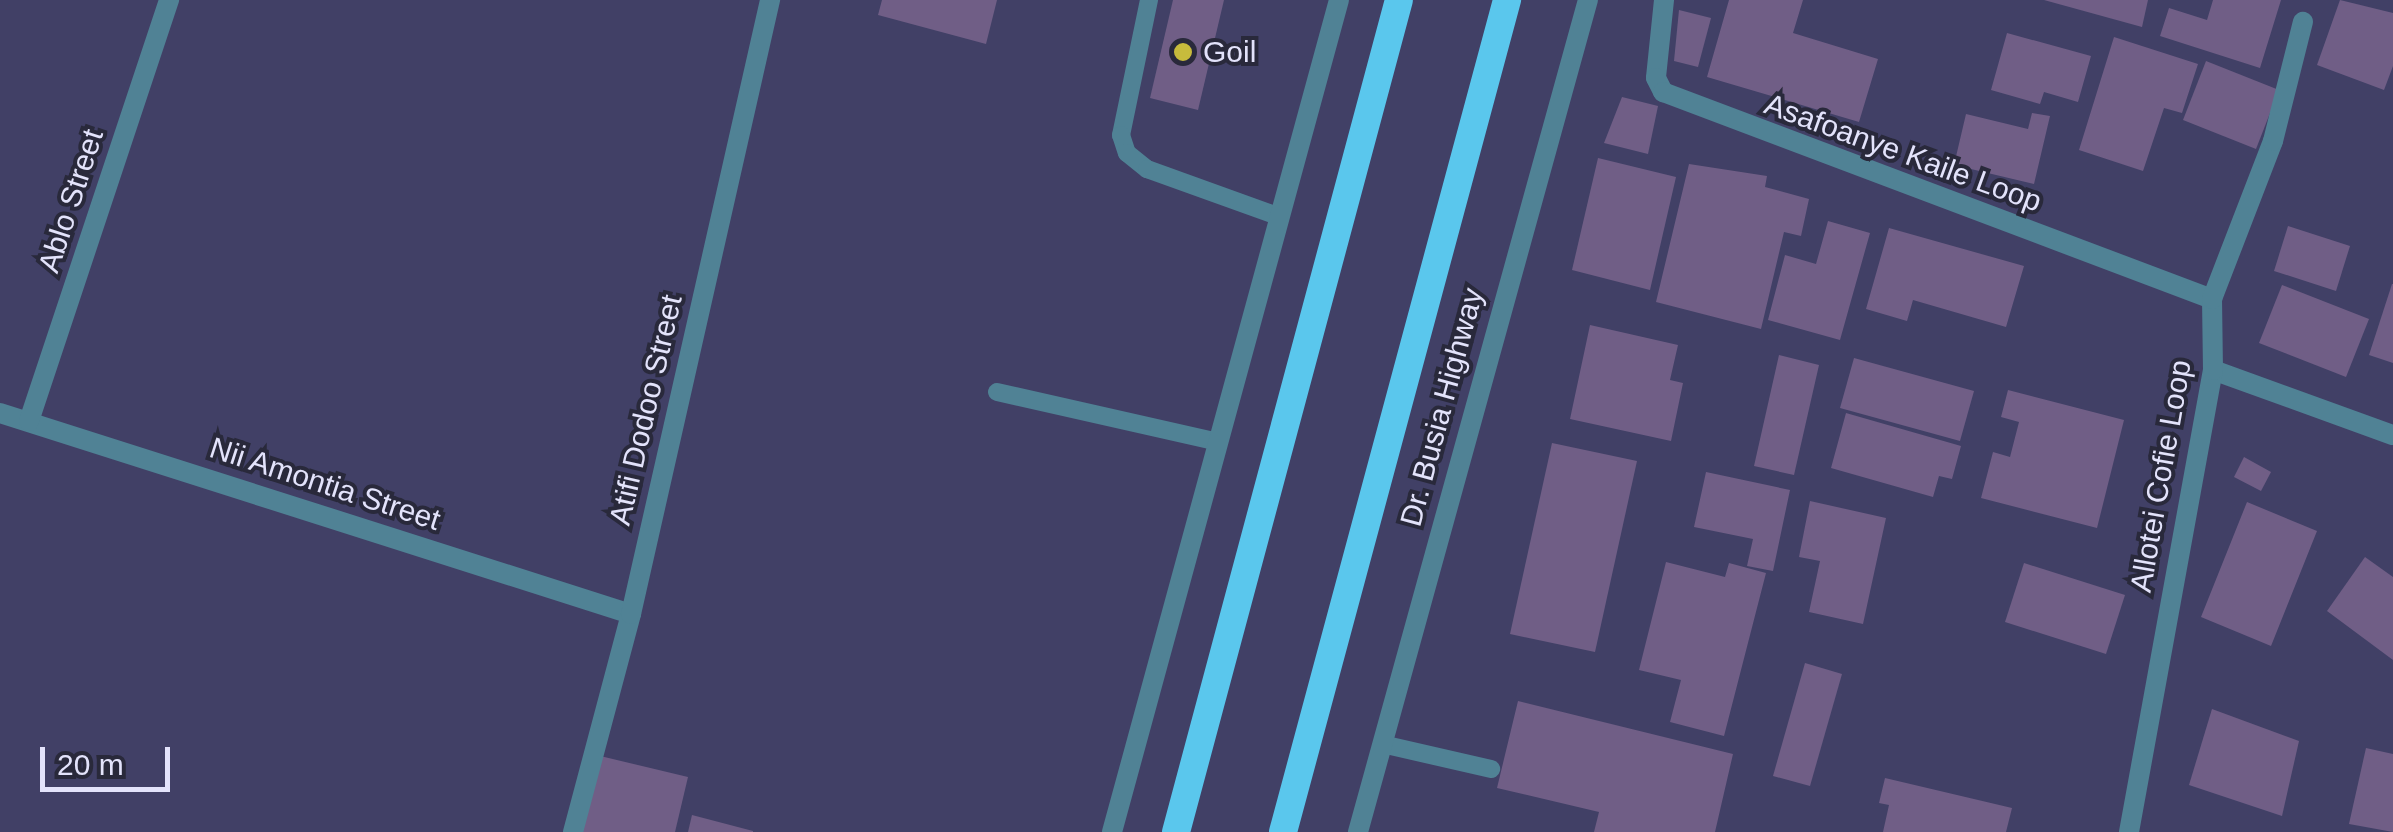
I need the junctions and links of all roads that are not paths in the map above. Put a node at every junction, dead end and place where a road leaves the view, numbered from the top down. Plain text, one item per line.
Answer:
1 (169, 0) edge
2 (770, 0) edge
3 (1149, 0) edge
4 (1339, 0) edge
5 (1399, 0) edge
6 (1507, 0) edge
7 (1588, 0) edge
8 (1664, 0) edge
9 (2303, 22) dead end
10 (1280, 217) junction
11 (2212, 300) junction
12 (2213, 370) junction
13 (997, 392) dead end
14 (0, 413) edge
15 (29, 421) junction
16 (2393, 436) edge
17 (1218, 442) junction
18 (631, 614) junction
19 (1382, 744) junction
20 (1491, 769) dead end
21 (573, 832) edge
22 (1112, 832) edge
23 (1176, 832) edge
24 (1283, 832) edge
25 (1358, 832) edge
26 (2129, 832) edge

1 - 15 street, Ablo Street
2 - 18 street, Atifi Dodoo Street
3 - 10 lane
4 - 10 street
5 - 23 highway
6 - 24 highway, Dr. Busia Highway
7 - 19 street, Dr. Busia Highway
8 - 11 street, Asafoanye Kaile Loop
9 - 11 street, Allotei Cofie Loop
10 - 17 street
11 - 12 street, Allotei Cofie Loop
12 - 16 street
12 - 26 street, Allotei Cofie Loop
13 - 17 lane
14 - 15 street, Nii Amontia Street
15 - 18 street, Nii Amontia Street
17 - 22 street
18 - 21 street, Atifi Dodoo Street
19 - 20 lane
19 - 25 street, Dr. Busia Highway

